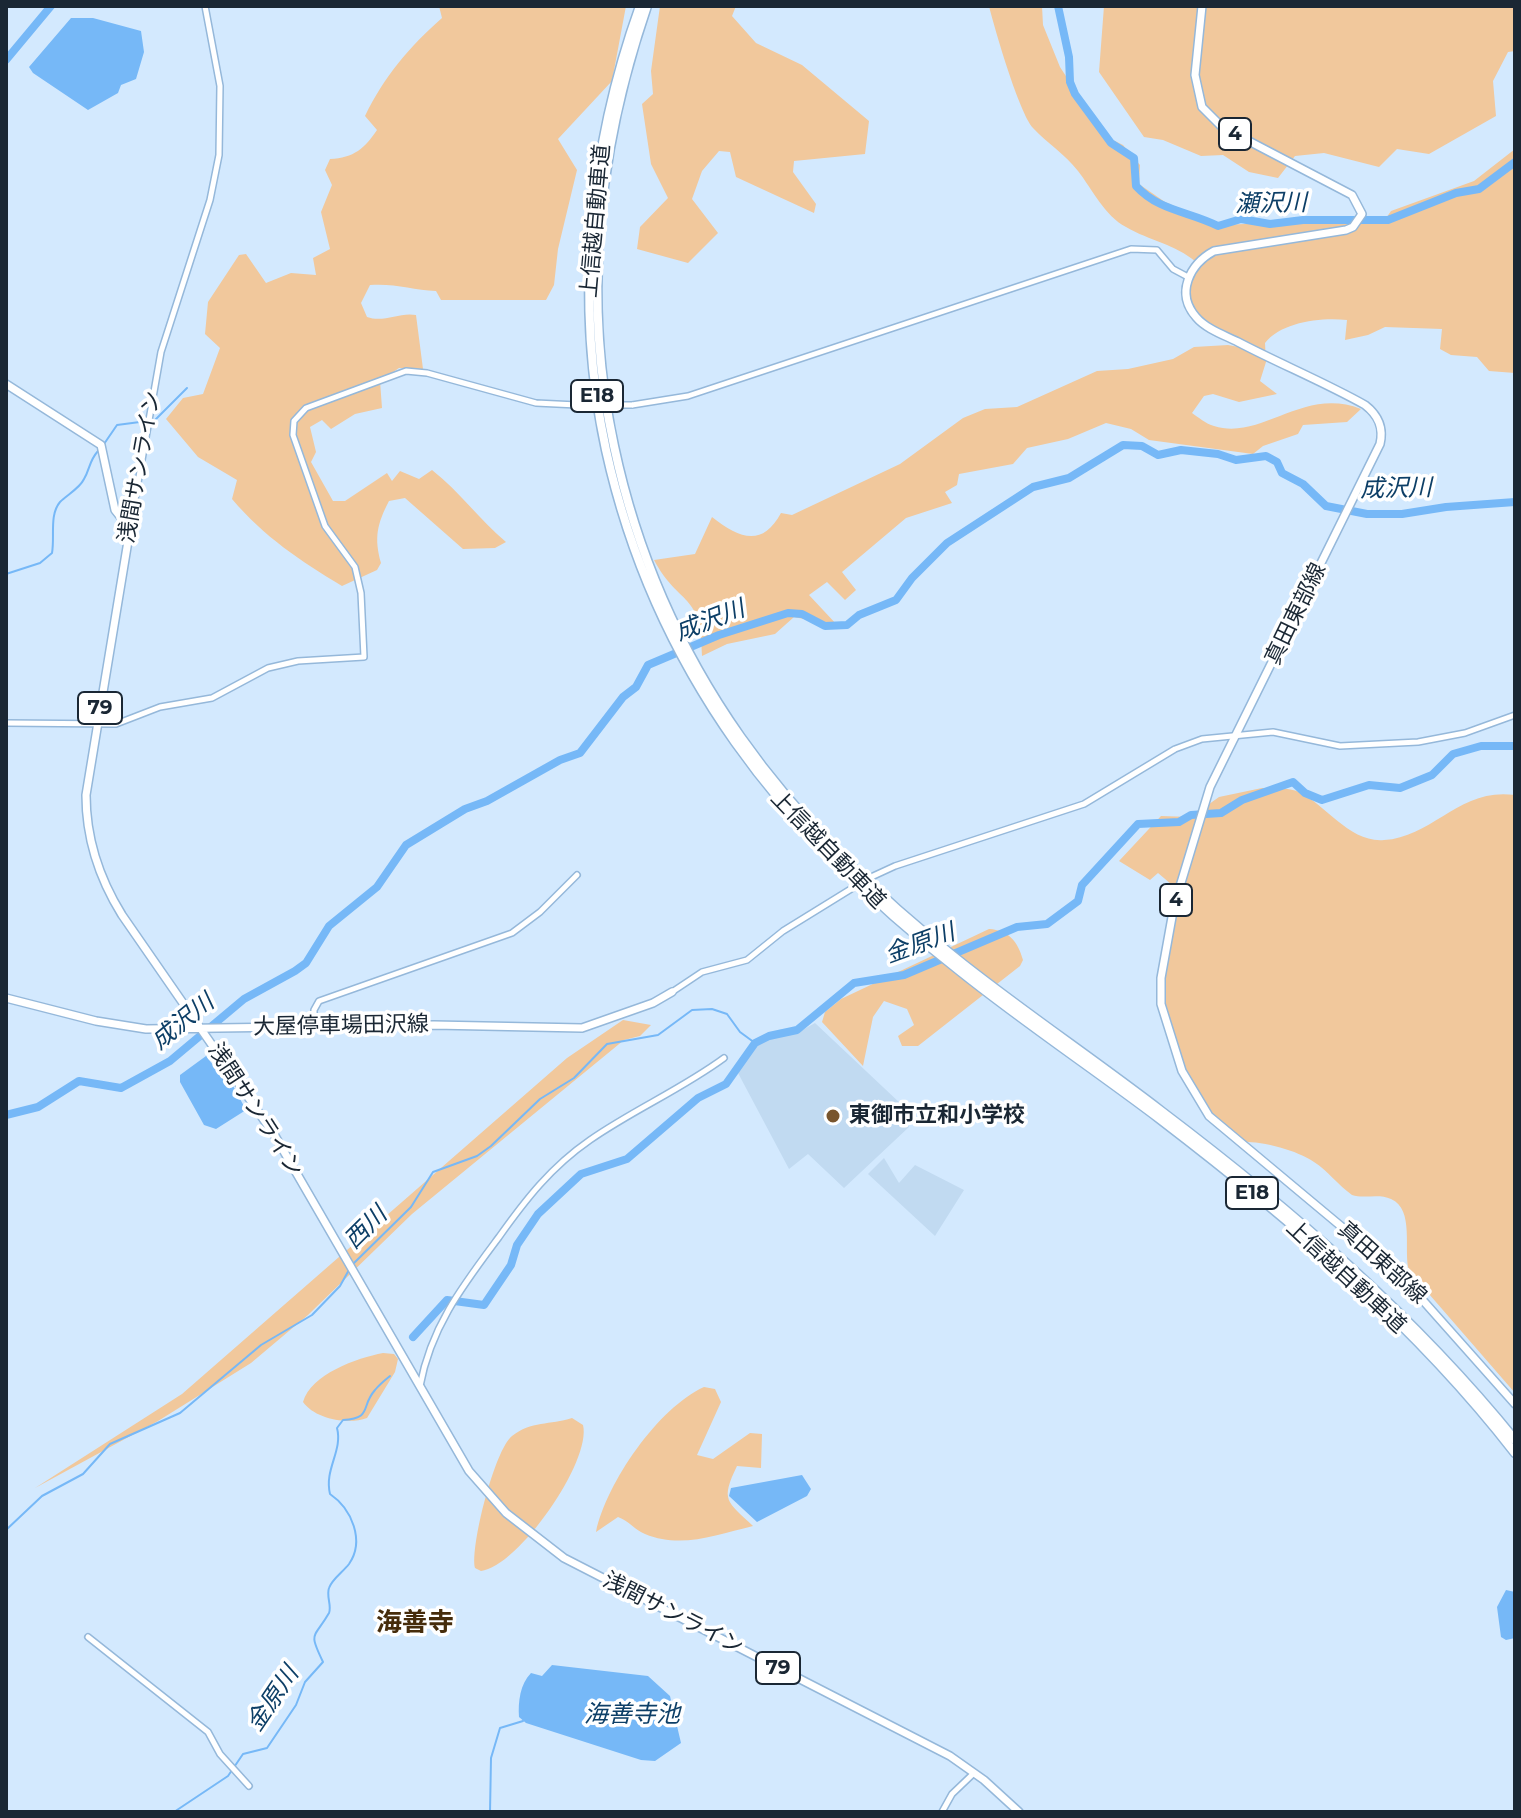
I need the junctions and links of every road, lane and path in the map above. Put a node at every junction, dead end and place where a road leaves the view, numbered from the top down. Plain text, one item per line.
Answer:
1 (205, 6) edge
2 (640, 6) edge
3 (647, 6) edge
4 (1202, 6) edge
5 (607, 135) junction
6 (1188, 277) junction
7 (6, 384) edge
8 (130, 529) junction
9 (1515, 715) edge
10 (6, 723) edge
11 (97, 726) junction
12 (1236, 736) junction
13 (577, 875) dead end
14 (869, 878) dead end
15 (851, 889) dead end
16 (960, 966) junction
17 (672, 992) joint
18 (6, 998) edge
19 (314, 1025) junction
20 (205, 1031) junction
21 (724, 1058) dead end
22 (420, 1388) junction
23 (1515, 1404) edge
24 (1515, 1440) edge
25 (1515, 1453) edge
26 (88, 1637) dead end
27 (975, 1772) junction
28 (249, 1786) dead end
29 (942, 1812) edge
30 (1019, 1812) edge

1 - 8 street, 浅間サンライン
2 - 5 highway, 上信越自動車道 / E18
3 - 5 highway, 上信越自動車道 / E18
4 - 6 main road, 4
5 - 16 highway, 上信越自動車道 / E18
6 - 11 street, bridge
6 - 12 main road, 真田東部線 / 4
7 - 8 main road
8 - 11 main road, 浅間サンライン / 79
9 - 12 street
10 - 11 street
11 - 20 main road, 浅間サンライン / 79
12 - 14 street
12 - 23 main road, 真田東部線 / 4
13 - 19 street
15 - 17 street
16 - 24 highway, 上信越自動車道 / E18
16 - 25 highway, 上信越自動車道 / E18
17 - 19 main road, 大屋停車場田沢線
18 - 20 main road, 大屋停車場田沢線
19 - 20 main road, 大屋停車場田沢線
20 - 22 main road, 浅間サンライン / 79
21 - 22 street
22 - 27 main road, 浅間サンライン / 79
26 - 28 street
27 - 29 street
27 - 30 main road, 浅間サンライン / 79

